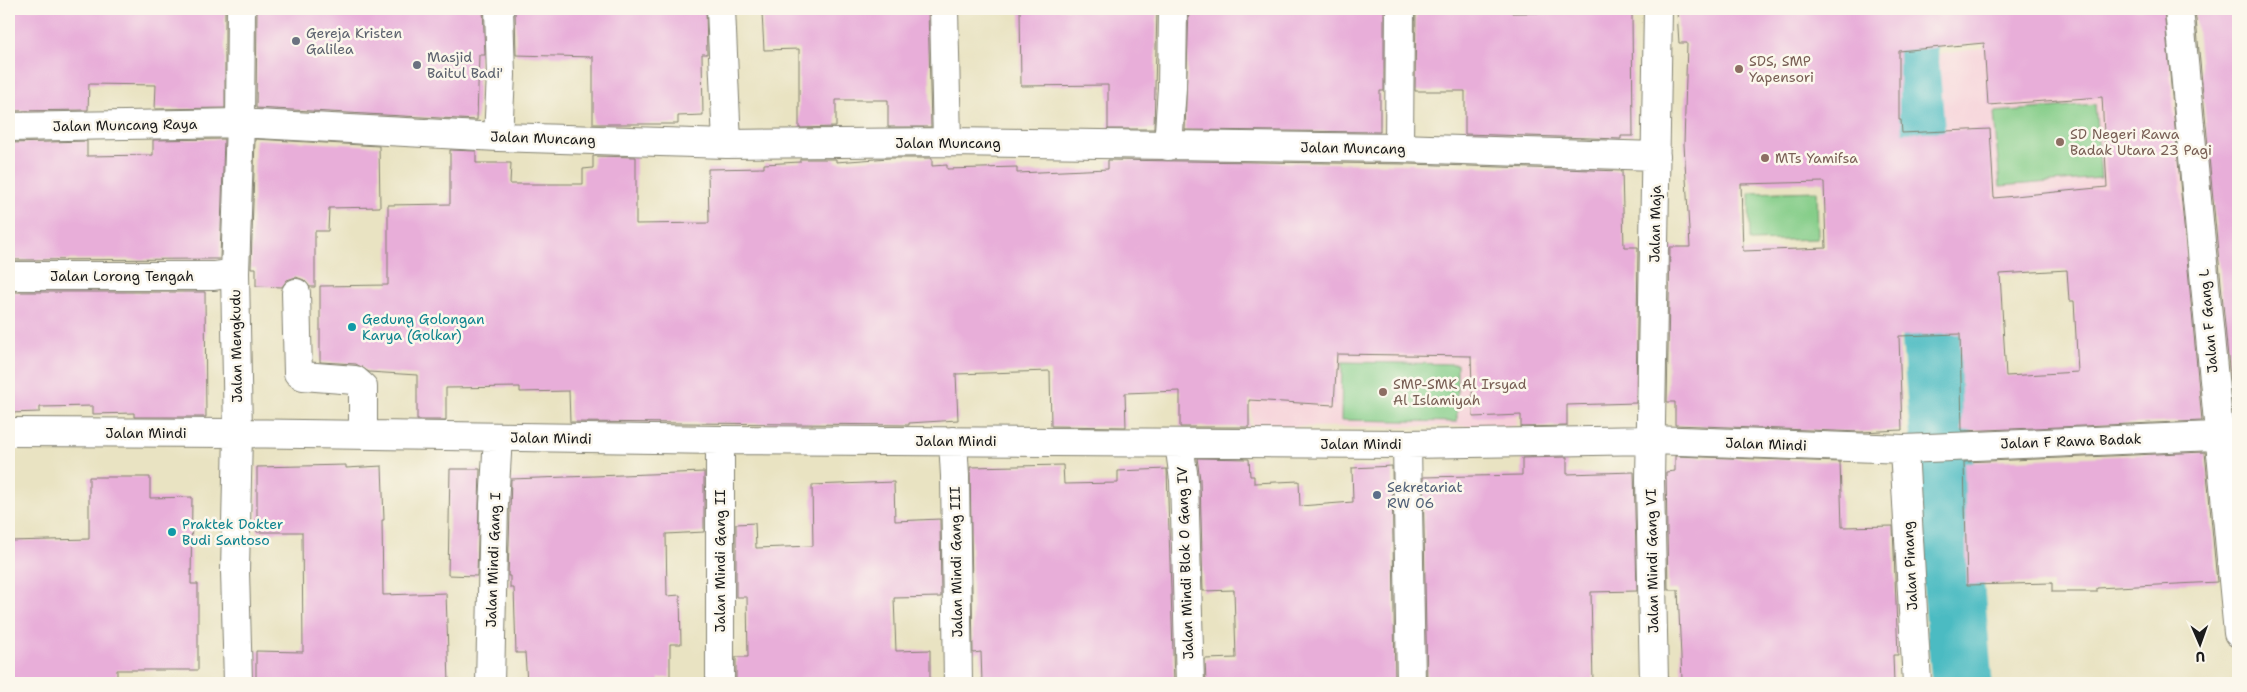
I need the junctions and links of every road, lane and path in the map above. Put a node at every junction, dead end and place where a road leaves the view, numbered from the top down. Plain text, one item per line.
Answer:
1 (241, 9) edge
2 (500, 9) edge
3 (721, 9) edge
4 (944, 9) edge
5 (1173, 9) edge
6 (1400, 9) edge
7 (1658, 9) edge
8 (2179, 9) edge
9 (240, 123) junction
10 (9, 127) edge
11 (498, 137) junction
12 (947, 142) junction
13 (727, 144) junction
14 (1168, 146) junction
15 (1399, 148) junction
16 (1656, 156) junction
17 (235, 273) junction
18 (9, 276) edge
19 (296, 293) dead end
20 (9, 432) edge
21 (238, 433) junction
22 (364, 435) junction
23 (2229, 435) edge
24 (498, 437) junction
25 (720, 440) junction
26 (1652, 440) junction
27 (952, 441) junction
28 (1179, 443) junction
29 (1407, 444) junction
30 (1910, 449) junction
31 (2238, 633) edge
32 (238, 683) edge
33 (490, 683) edge
34 (720, 683) edge
35 (958, 683) edge
36 (1190, 683) edge
37 (1411, 683) edge
38 (1654, 683) edge
39 (1917, 683) edge

1 - 9 street, Jalan Mengkudu
2 - 11 street
3 - 13 street
4 - 12 street
5 - 14 street
6 - 15 street
7 - 16 street, Jalan Maja
8 - 23 street, Jalan F Gang L
9 - 10 street, Jalan Muncang Raya
9 - 11 street, Jalan Muncang
9 - 17 street, Jalan Mengkudu
11 - 13 street, Jalan Muncang
12 - 13 street, Jalan Muncang
12 - 14 street, Jalan Muncang
14 - 15 street, Jalan Muncang
15 - 16 street, Jalan Muncang
16 - 26 street, Jalan Maja
17 - 18 street, Jalan Lorong Tengah
17 - 21 street, Jalan Mengkudu
19 - 22 street
20 - 21 street, Jalan Mindi
21 - 22 street, Jalan Mindi
21 - 32 street, Jalan Mengkudu
22 - 24 street, Jalan Mindi
23 - 30 street, Jalan F Rawa Badak
23 - 31 street, Jalan F Gang L
24 - 25 street, Jalan Mindi
24 - 33 street, Jalan Mindi Gang I
25 - 27 street, Jalan Mindi
25 - 34 street, Jalan Mindi Gang II
26 - 29 street, Jalan Mindi
26 - 30 street, Jalan Mindi
26 - 38 street, Jalan Mindi Gang VI
27 - 28 street, Jalan Mindi
27 - 35 street, Jalan Mindi Gang III
28 - 29 street, Jalan Mindi
28 - 36 street, Jalan Mindi Blok 0 Gang IV
29 - 37 street
30 - 39 street, Jalan Pinang

